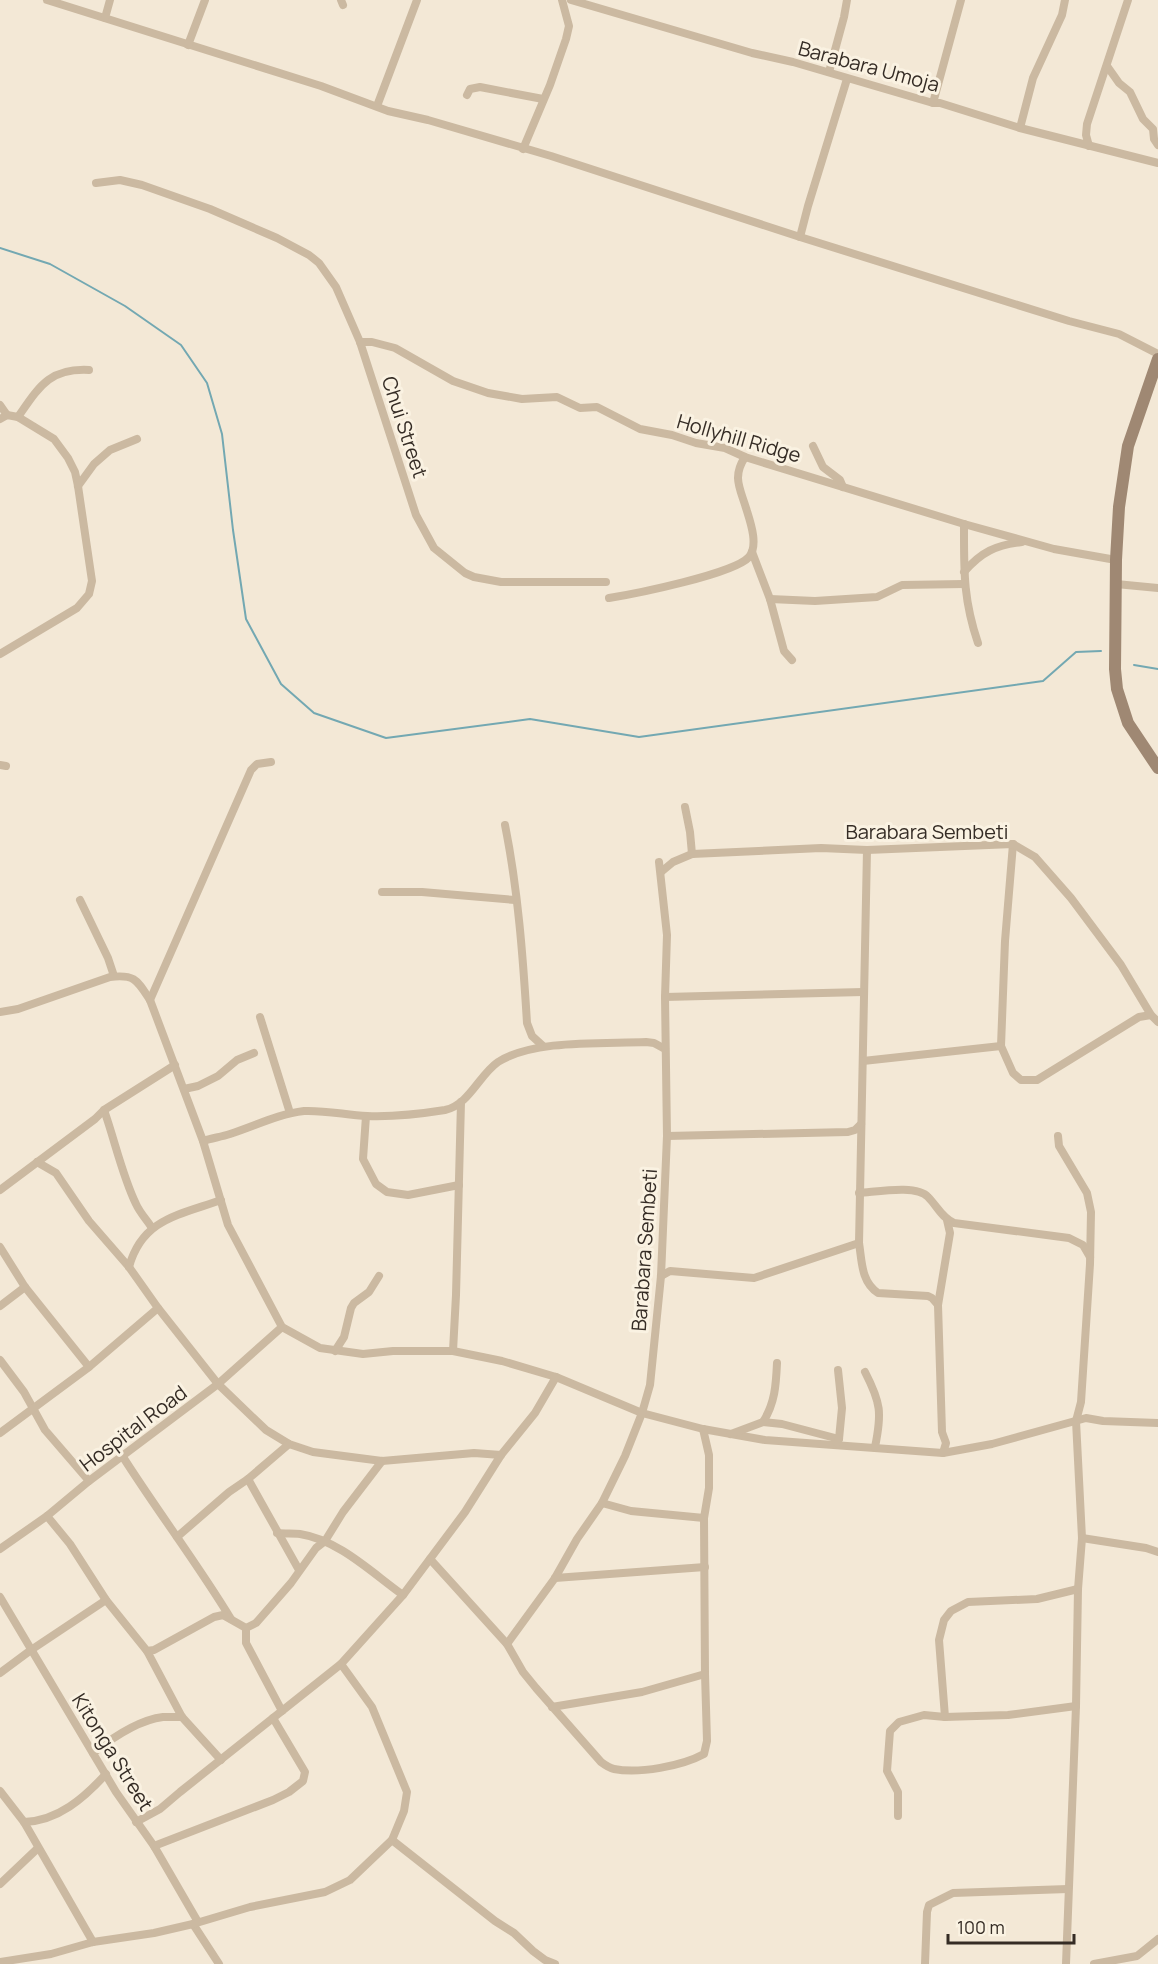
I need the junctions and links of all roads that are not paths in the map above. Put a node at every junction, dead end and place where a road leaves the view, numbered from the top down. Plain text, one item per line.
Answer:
1 (48, 0) edge
2 (110, 0) edge
3 (205, 0) edge
4 (417, 0) edge
5 (562, 0) edge
6 (571, 0) edge
7 (847, 0) edge
8 (961, 0) edge
9 (1065, 0) edge
10 (1128, 0) edge
11 (105, 18) junction
12 (188, 45) junction
13 (1107, 66) junction
14 (829, 72) junction
15 (847, 79) junction
16 (467, 95) dead end
17 (543, 99) junction
18 (933, 103) junction
19 (377, 106) junction
20 (1020, 128) junction
21 (1158, 145) edge
22 (1089, 146) junction
23 (523, 149) junction
24 (1158, 163) edge
25 (96, 183) dead end
26 (800, 237) junction
27 (360, 342) junction
28 (1158, 354) edge
29 (1158, 359) edge
30 (89, 369) dead end
31 (0, 405) edge
32 (3, 417) edge
33 (18, 417) junction
34 (137, 439) dead end
35 (813, 446) dead end
36 (745, 457) junction
37 (78, 486) junction
38 (843, 487) junction
39 (964, 524) junction
40 (1028, 541) junction
41 (752, 552) junction
42 (1116, 560) junction
43 (964, 572) junction
44 (606, 582) dead end
45 (964, 584) junction
46 (1116, 584) junction
47 (1158, 588) edge
48 (609, 598) dead end
49 (770, 599) junction
50 (978, 643) dead end
51 (0, 654) edge
52 (792, 660) dead end
53 (271, 762) dead end
54 (1158, 768) edge
55 (685, 807) dead end
56 (505, 825) dead end
57 (1012, 844) junction
58 (867, 850) junction
59 (692, 854) junction
60 (659, 862) dead end
61 (661, 872) junction
62 (382, 892) dead end
63 (80, 900) dead end
64 (515, 900) junction
65 (114, 976) junction
66 (863, 992) junction
67 (665, 998) junction
68 (150, 1000) junction
69 (0, 1012) edge
70 (1151, 1015) junction
71 (260, 1017) dead end
72 (1158, 1022) edge
73 (543, 1046) junction
74 (1001, 1046) junction
75 (665, 1049) junction
76 (254, 1053) dead end
77 (863, 1061) junction
78 (175, 1065) junction
79 (184, 1089) junction
80 (461, 1102) junction
81 (104, 1110) junction
82 (290, 1113) junction
83 (366, 1116) junction
84 (861, 1124) junction
85 (667, 1136) junction
86 (1058, 1136) dead end
87 (203, 1140) junction
88 (37, 1162) junction
89 (459, 1185) junction
90 (0, 1190) edge
91 (860, 1193) junction
92 (221, 1200) junction
93 (947, 1220) junction
94 (152, 1228) junction
95 (859, 1243) junction
96 (0, 1247) edge
97 (1090, 1257) junction
98 (129, 1267) junction
99 (379, 1276) dead end
100 (661, 1276) junction
101 (25, 1287) junction
102 (938, 1305) junction
103 (0, 1306) edge
104 (158, 1308) junction
105 (282, 1327) junction
106 (335, 1351) junction
107 (453, 1351) junction
108 (0, 1360) edge
109 (777, 1363) dead end
110 (89, 1367) junction
111 (838, 1370) dead end
112 (865, 1372) dead end
113 (556, 1377) junction
114 (218, 1384) junction
115 (34, 1410) junction
116 (642, 1413) junction
117 (1076, 1420) junction
118 (763, 1422) junction
119 (1158, 1423) edge
120 (703, 1429) junction
121 (0, 1433) edge
122 (730, 1434) junction
123 (837, 1442) junction
124 (289, 1444) junction
125 (875, 1447) junction
126 (942, 1453) junction
127 (501, 1455) junction
128 (123, 1457) junction
129 (382, 1461) junction
130 (248, 1479) junction
131 (89, 1481) junction
132 (602, 1503) junction
133 (47, 1516) junction
134 (704, 1518) junction
135 (277, 1533) junction
136 (177, 1537) junction
137 (1082, 1538) junction
138 (325, 1541) junction
139 (0, 1549) edge
140 (1158, 1552) edge
141 (430, 1559) junction
142 (705, 1567) junction
143 (299, 1570) junction
144 (555, 1578) junction
145 (1078, 1589) junction
146 (403, 1595) junction
147 (0, 1597) edge
148 (106, 1600) junction
149 (232, 1620) junction
150 (246, 1628) junction
151 (507, 1644) junction
152 (31, 1650) junction
153 (147, 1651) junction
154 (341, 1664) junction
155 (0, 1673) edge
156 (705, 1674) junction
157 (1076, 1706) junction
158 (552, 1707) junction
159 (282, 1711) junction
160 (945, 1717) junction
161 (182, 1718) junction
162 (273, 1718) junction
163 (93, 1753) junction
164 (221, 1760) junction
165 (106, 1774) junction
166 (0, 1791) edge
167 (898, 1816) dead end
168 (24, 1822) junction
169 (136, 1822) junction
170 (392, 1840) junction
171 (154, 1846) junction
172 (38, 1848) junction
173 (0, 1884) edge
174 (1068, 1889) junction
175 (196, 1923) junction
176 (1158, 1939) edge
177 (93, 1942) junction
178 (0, 1962) edge
179 (219, 1964) edge
180 (555, 1964) edge
181 (925, 1964) edge
182 (1066, 1964) edge
183 (1094, 1964) edge

1 - 11 street
2 - 11 street
3 - 12 street
4 - 19 street
5 - 17 street
6 - 14 street, Barabara Umoja
7 - 14 street
8 - 18 street
9 - 20 street
10 - 13 street
11 - 12 street
12 - 19 street
13 - 21 street
13 - 22 street
14 - 15 street, Barabara Umoja
15 - 18 street, Barabara Umoja
15 - 26 street
16 - 17 street
17 - 23 street
18 - 20 street, Barabara Umoja
19 - 23 street
20 - 22 street, Barabara Umoja
22 - 24 street, Barabara Umoja
23 - 26 street
25 - 27 street, Chui Street
26 - 28 street
27 - 36 street, Hollyhill Ridge
27 - 44 street, Chui Street
29 - 42 street
30 - 33 street
31 - 32 street
32 - 33 street
33 - 37 street
34 - 37 street
35 - 38 street
36 - 38 street, Hollyhill Ridge
36 - 41 street
37 - 51 street
38 - 39 street, Hollyhill Ridge
39 - 40 street, Hollyhill Ridge
39 - 43 street
40 - 42 street, Hollyhill Ridge
40 - 43 street
41 - 48 street
41 - 49 street
42 - 46 street
43 - 45 street
45 - 49 street
45 - 50 street
46 - 47 street
46 - 54 street
49 - 52 street
53 - 68 street
55 - 59 street
56 - 64 street
57 - 58 street, Barabara Sembeti
57 - 70 street, Barabara Sembeti
57 - 74 street
58 - 59 street, Barabara Sembeti
58 - 66 street
59 - 61 street, Barabara Sembeti
60 - 61 street, Barabara Sembeti
61 - 67 street, Barabara Sembeti
62 - 64 street
63 - 65 street
64 - 73 street
65 - 68 street
65 - 69 street
66 - 67 street
66 - 77 street
67 - 75 street, Barabara Sembeti
68 - 78 street
70 - 72 street, Barabara Sembeti
70 - 74 street
71 - 82 street
73 - 75 street
73 - 80 street
74 - 77 street
75 - 85 street, Barabara Sembeti
76 - 79 street
77 - 84 street
78 - 79 street
78 - 81 street
79 - 87 street
80 - 83 street
80 - 89 street
81 - 88 street
81 - 94 street
82 - 83 street
82 - 87 street
83 - 89 street
84 - 85 street
84 - 91 street
85 - 100 street, Barabara Sembeti
86 - 97 street
87 - 92 street
88 - 90 street
88 - 98 street
89 - 107 street
91 - 93 street
91 - 95 street
92 - 94 street
92 - 105 street
93 - 97 street
93 - 102 street
94 - 98 street
95 - 100 street
95 - 102 street
96 - 101 street
97 - 117 street
98 - 104 street
99 - 106 street
100 - 116 street, Barabara Sembeti
101 - 103 street
101 - 110 street
102 - 126 street
104 - 110 street
104 - 114 street
105 - 106 street
105 - 114 street, Hospital Road
106 - 107 street
107 - 113 street
108 - 115 street
109 - 118 street
110 - 115 street
111 - 123 street
112 - 125 street
113 - 116 street
113 - 127 street
114 - 124 street
114 - 128 street, Hospital Road
115 - 121 street
115 - 131 street
116 - 120 street
116 - 132 street, Barabara Sembeti
117 - 119 street
117 - 126 street
117 - 137 street
118 - 122 street
118 - 123 street
120 - 122 street
120 - 134 street
122 - 123 street
123 - 125 street
124 - 129 street
124 - 130 street
125 - 126 street
127 - 129 street
127 - 141 street
128 - 131 street, Hospital Road
128 - 136 street
129 - 138 street
130 - 135 street
130 - 136 street
131 - 133 street, Hospital Road
132 - 134 street
132 - 144 street, Barabara Sembeti
133 - 139 street, Hospital Road
133 - 148 street
134 - 142 street
135 - 138 street
135 - 143 street
136 - 149 street
137 - 140 street
137 - 145 street
138 - 143 street
138 - 146 street
141 - 146 street
141 - 151 street
142 - 144 street
142 - 156 street
143 - 150 street
144 - 151 street, Barabara Sembeti
145 - 157 street
145 - 160 street
146 - 154 street
147 - 152 street, Kitonga Street
148 - 152 street
148 - 153 street
149 - 150 street
149 - 153 street
150 - 159 street
151 - 158 street
152 - 155 street
152 - 163 street, Kitonga Street
153 - 161 street
154 - 159 street
154 - 170 street
156 - 158 street
156 - 158 street
157 - 160 street
157 - 174 street
159 - 162 street
160 - 167 street
161 - 163 street
161 - 164 street
162 - 164 street
162 - 171 street
163 - 165 street, Kitonga Street
164 - 169 street
165 - 168 street
165 - 169 street, Kitonga Street
166 - 168 street
168 - 172 street
169 - 171 street, Kitonga Street
170 - 175 street
170 - 180 street
171 - 175 street, Kitonga Street
172 - 173 street
172 - 177 street
174 - 181 street
174 - 182 street
175 - 177 street
175 - 179 street, Kitonga Street
176 - 183 street
177 - 178 street

